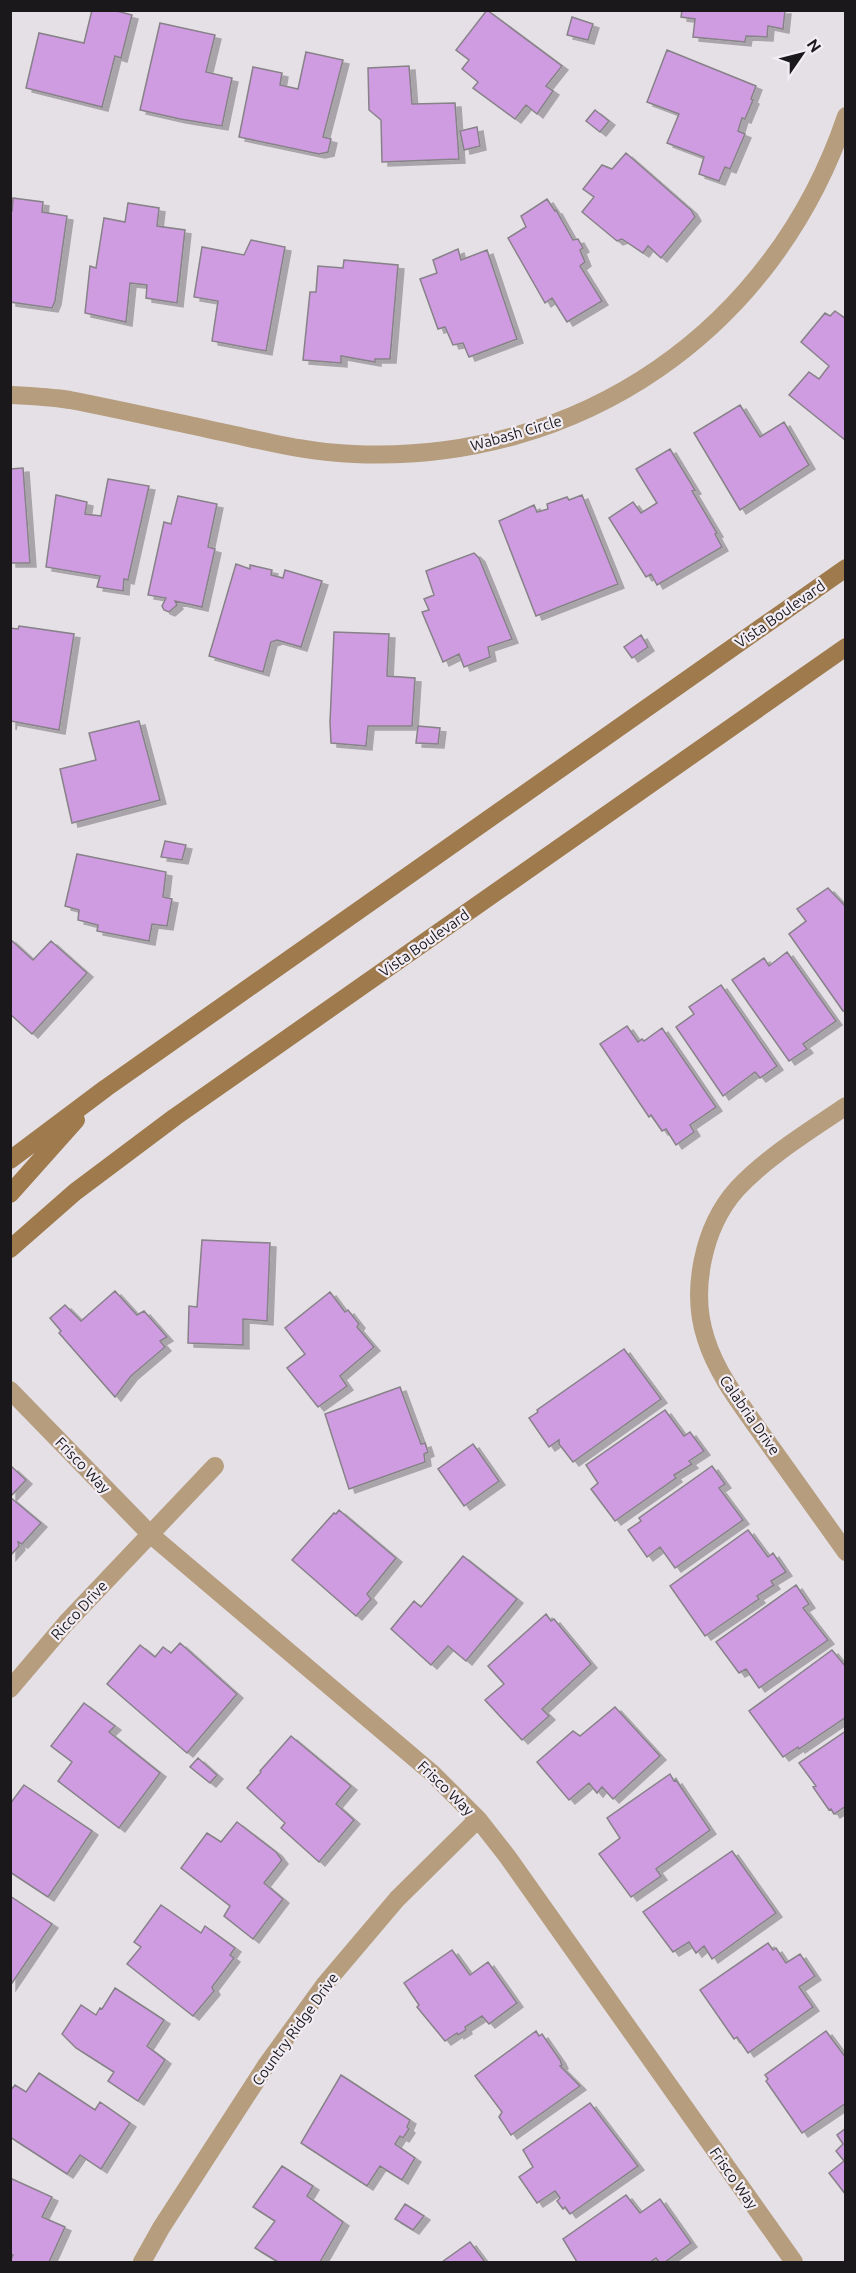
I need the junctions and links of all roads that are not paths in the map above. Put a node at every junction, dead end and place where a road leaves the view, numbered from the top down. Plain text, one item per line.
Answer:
1 (846, 116) edge
2 (10, 395) edge
3 (846, 568) edge
4 (846, 647) edge
5 (106, 1088) junction
6 (846, 1106) edge
7 (10, 1160) edge
8 (10, 1194) edge
9 (10, 1249) edge
10 (10, 1390) edge
11 (215, 1466) dead end
12 (151, 1535) junction
13 (846, 1552) edge
14 (10, 1689) edge
15 (478, 1819) junction
16 (142, 2262) edge
17 (794, 2262) edge

1 - 2 street, Wabash Circle
3 - 5 main road, Vista Boulevard
4 - 9 main road, Vista Boulevard
5 - 7 main road, Vista Boulevard
5 - 8 main road
6 - 13 street, Calabria Drive
10 - 12 street, Frisco Way
11 - 12 street, Ricco Drive
12 - 14 street, Ricco Drive
12 - 15 street, Frisco Way
15 - 16 street, Country Ridge Drive
15 - 17 street, Frisco Way

